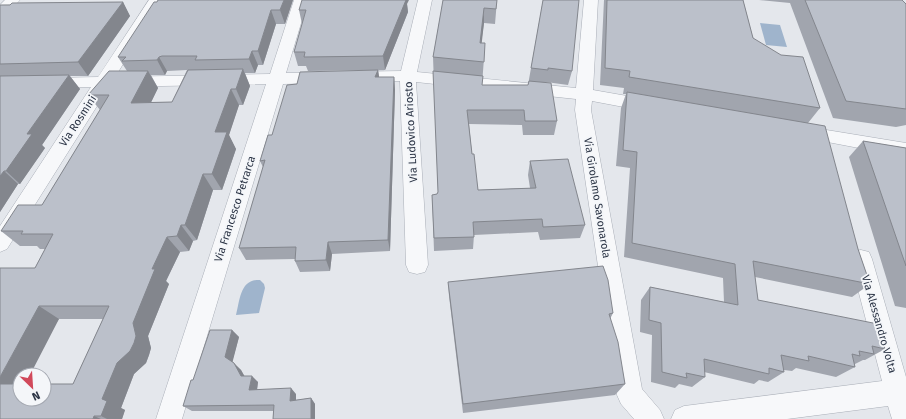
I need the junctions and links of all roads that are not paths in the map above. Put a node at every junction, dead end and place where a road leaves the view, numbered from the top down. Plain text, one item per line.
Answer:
1 (12, 0) edge
2 (156, 0) edge
3 (301, 0) edge
4 (425, 0) edge
5 (591, 0) edge
6 (0, 13) edge
7 (408, 76) junction
8 (276, 78) junction
9 (104, 81) junction
10 (0, 84) edge
11 (584, 94) junction
12 (662, 108) edge
13 (787, 129) edge
14 (826, 136) junction
15 (906, 150) edge
16 (832, 159) edge
17 (856, 242) edge
18 (0, 243) edge
19 (417, 265) dead end
20 (898, 392) junction
21 (169, 419) edge
22 (651, 419) edge
23 (684, 419) edge
24 (905, 419) edge

1 - 6 street
2 - 9 street, Via Rosmini
3 - 8 street, Via Francesco Petrarca
4 - 7 street, Via Ludovico Ariosto
5 - 11 street, Via Girolamo Savonarola
7 - 8 street
7 - 11 street
7 - 19 street, Via Ludovico Ariosto
8 - 9 street
8 - 21 street, Via Francesco Petrarca
9 - 10 street
9 - 18 street, Via Rosmini
11 - 12 street
11 - 22 street, Via Girolamo Savonarola
13 - 14 street
14 - 15 street
14 - 16 street
17 - 20 street, Via Alessandro Volta
20 - 23 street
20 - 24 street, Via Alessandro Volta

